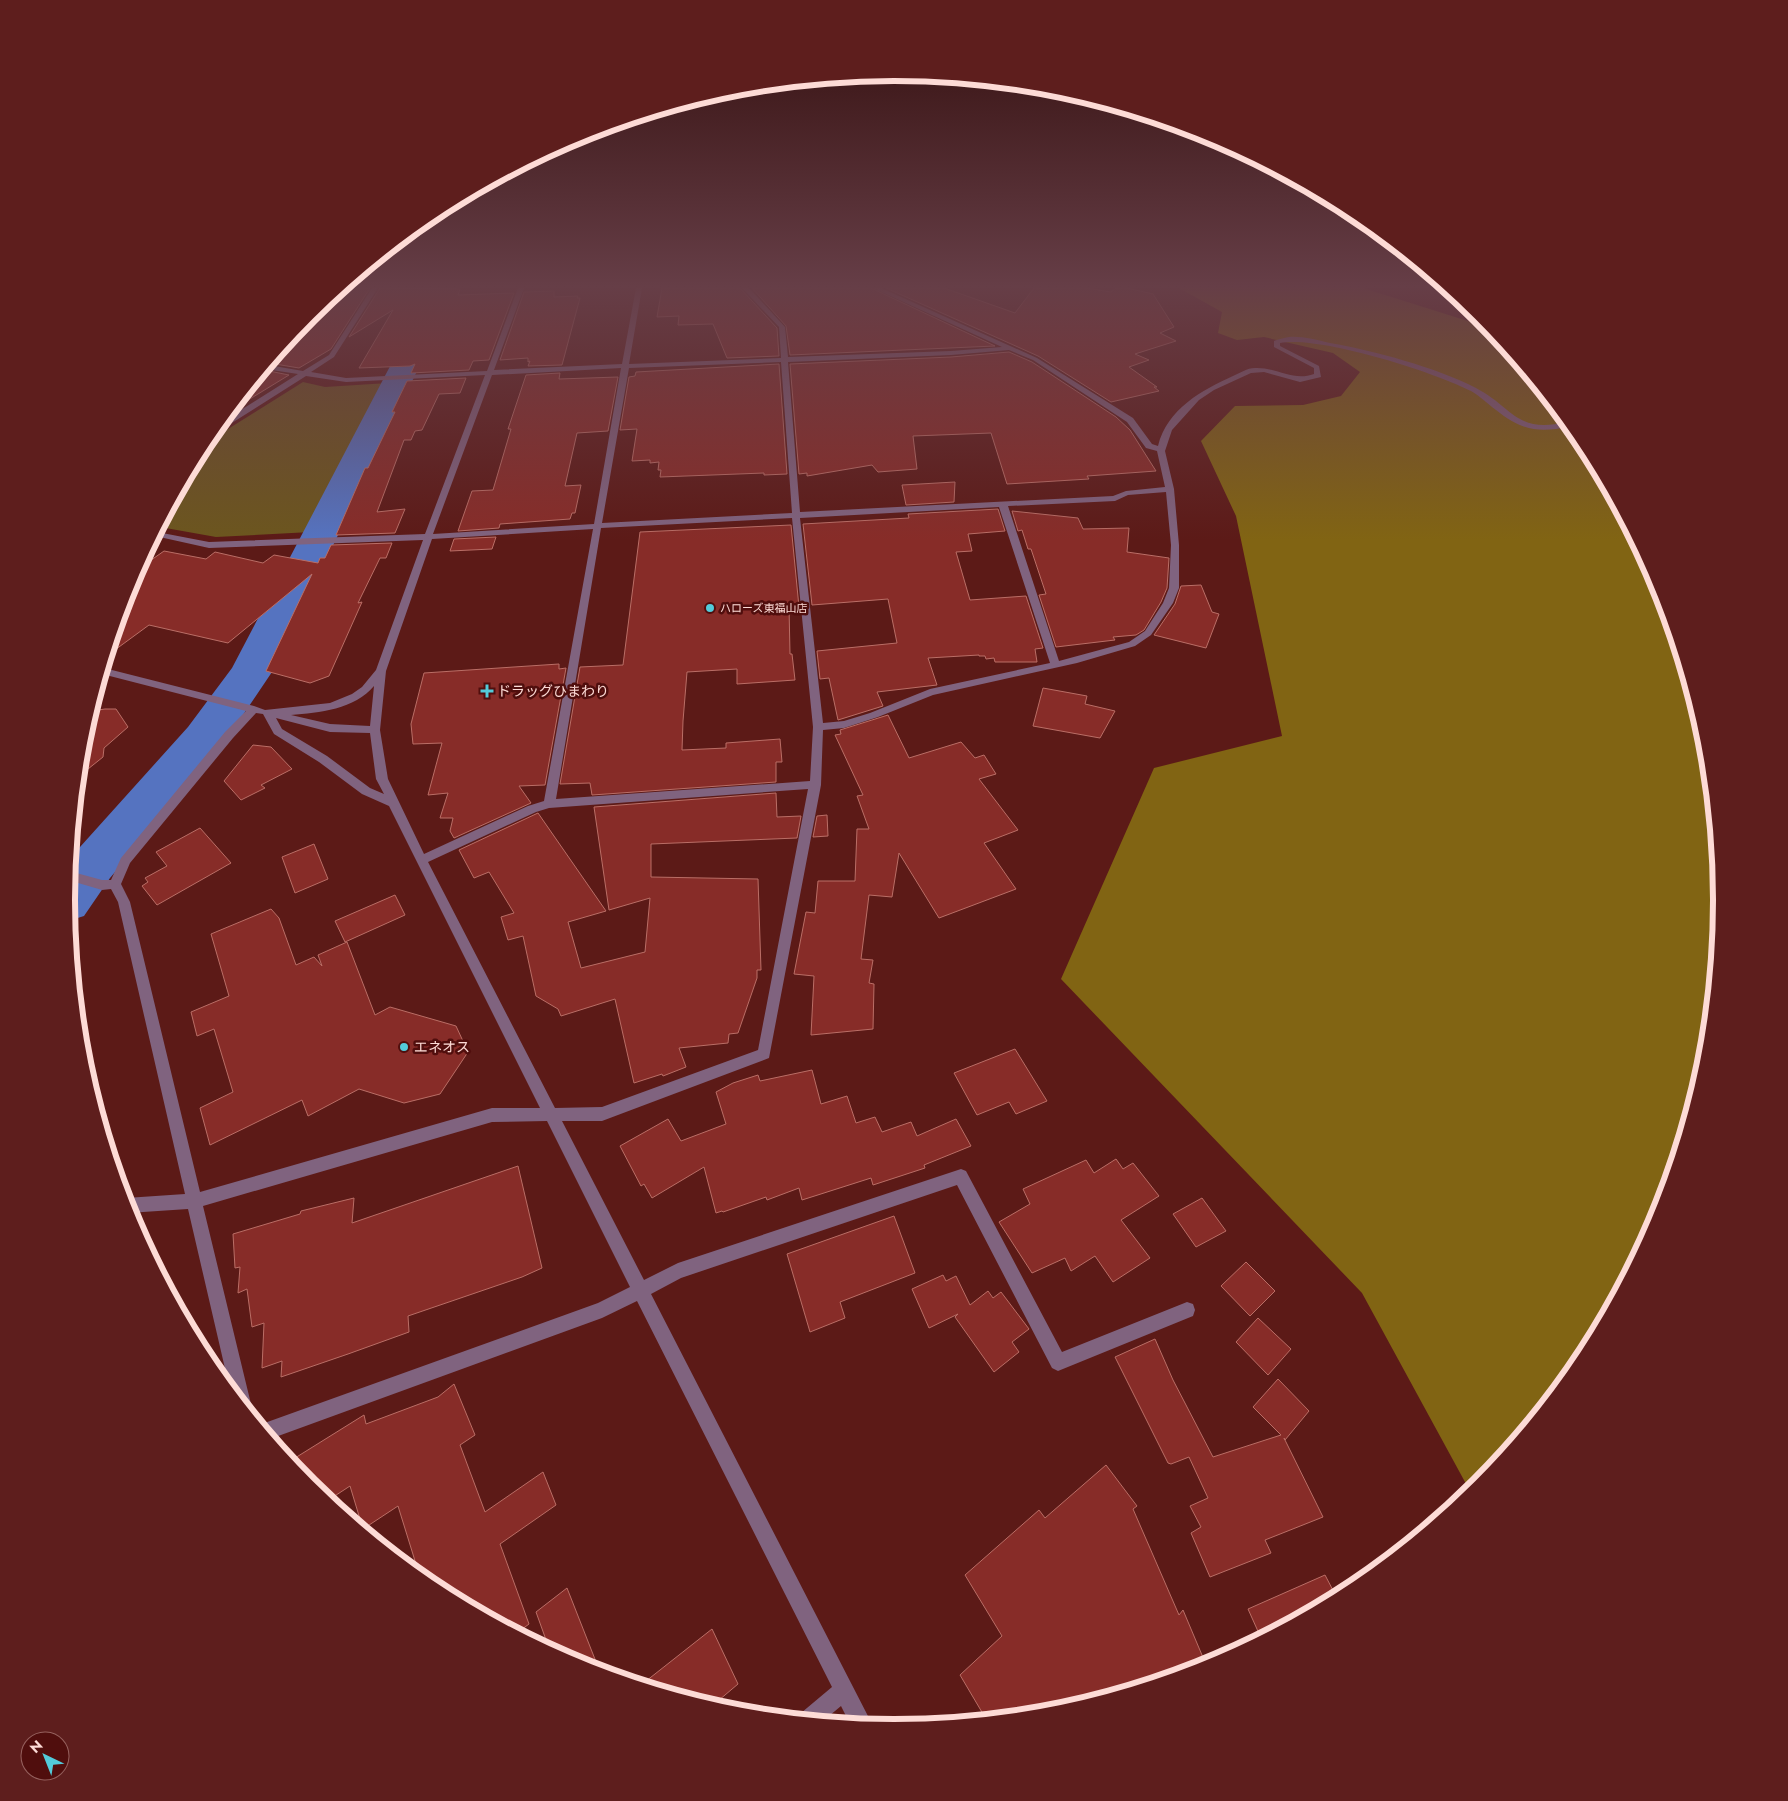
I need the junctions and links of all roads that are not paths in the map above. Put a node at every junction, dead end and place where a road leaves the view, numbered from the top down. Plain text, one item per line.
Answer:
1 (292, 372) edge
2 (307, 372) edge
3 (489, 372) joint
4 (624, 372) edge
5 (786, 372) edge
6 (1057, 372) edge
7 (1248, 372) edge
8 (1271, 372) edge
9 (1318, 372) edge
10 (1431, 372) edge
11 (304, 374) junction
12 (231, 419) edge
13 (1561, 426) edge
14 (1161, 450) junction
15 (1170, 489) junction
16 (1003, 505) junction
17 (796, 516) junction
18 (596, 526) junction
19 (161, 535) edge
20 (428, 537) junction
21 (1055, 664) junction
22 (381, 671) junction
23 (108, 672) edge
24 (254, 709) junction
25 (268, 713) junction
26 (818, 727) junction
27 (375, 730) junction
28 (815, 785) junction
29 (394, 804) junction
30 (549, 804) junction
31 (421, 860) junction
32 (76, 878) edge
33 (115, 884) junction
34 (550, 1113) junction
35 (194, 1201) junction
36 (134, 1205) edge
37 (641, 1291) junction
38 (1187, 1310) dead end
39 (239, 1392) edge
40 (269, 1430) edge
41 (844, 1690) junction
42 (814, 1715) edge
43 (859, 1719) edge

1 - 11 street
2 - 11 street
3 - 11 street
3 - 20 street
4 - 18 street
5 - 17 street
6 - 14 street
7 - 14 street
8 - 9 street
10 - 13 street
11 - 12 street
14 - 15 street
15 - 16 street
15 - 21 street
16 - 17 street
16 - 21 street
17 - 18 street
17 - 26 street
18 - 20 street
18 - 30 street
19 - 20 street
20 - 22 street
21 - 26 street
22 - 25 street
22 - 27 street
23 - 24 street
24 - 25 street
24 - 33 street
25 - 27 street
25 - 29 street
26 - 28 street
27 - 29 street
28 - 30 street
28 - 34 street
29 - 31 street
30 - 31 street
31 - 34 street
32 - 33 street
33 - 35 street
34 - 35 street
34 - 37 street
35 - 36 street
35 - 39 street
37 - 38 street
37 - 40 street
37 - 41 street
41 - 42 street
41 - 43 street

